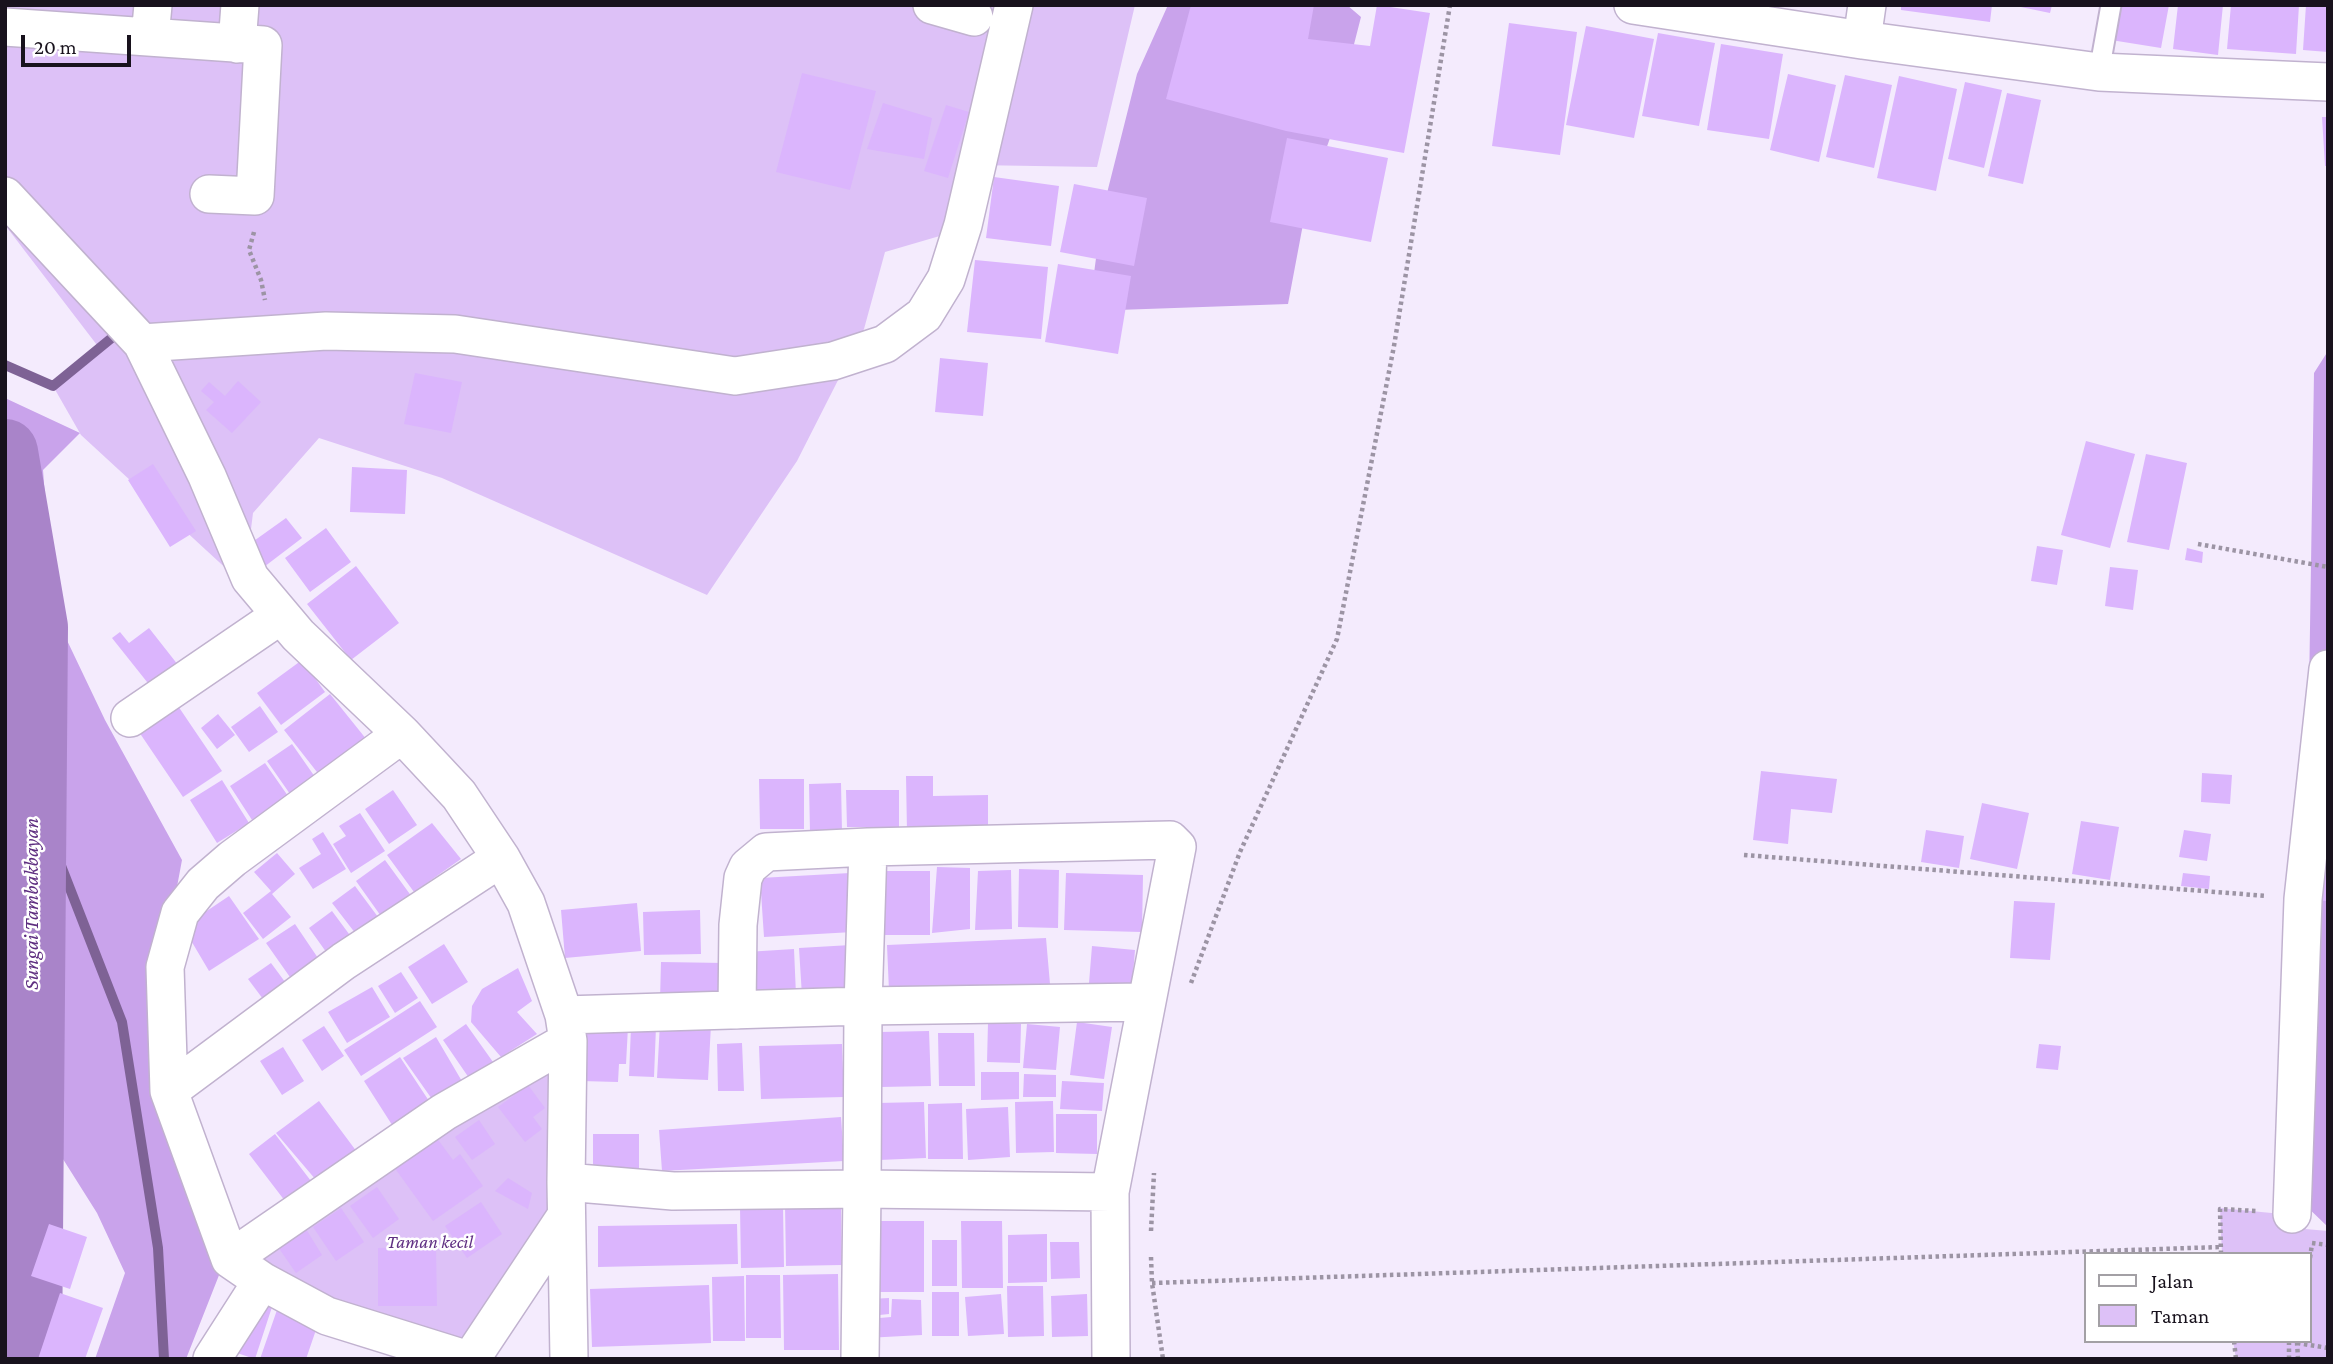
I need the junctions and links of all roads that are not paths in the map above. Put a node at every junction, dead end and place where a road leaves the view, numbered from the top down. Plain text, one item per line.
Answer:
1 (240, 5) edge
2 (932, 5) edge
3 (1014, 5) edge
4 (1633, 5) edge
5 (2111, 5) edge
6 (974, 17) dead end
7 (151, 21) edge
8 (1865, 23) edge
9 (5, 27) edge
10 (237, 44) junction
11 (2099, 72) junction
12 (2328, 82) edge
13 (209, 194) dead end
14 (5, 196) edge
15 (139, 340) junction
16 (281, 614) junction
17 (2328, 669) edge
18 (130, 718) dead end
19 (402, 734) junction
20 (867, 847) junction
21 (501, 858) junction
22 (1145, 1002) junction
23 (863, 1006) junction
24 (737, 1010) junction
25 (566, 1028) junction
26 (169, 1091) junction
27 (862, 1189) junction
28 (1110, 1192) junction
29 (566, 1199) junction
30 (2292, 1214) road end
31 (230, 1259) junction
32 (262, 1281) junction
33 (212, 1359) edge
34 (468, 1359) edge
35 (569, 1359) edge
36 (860, 1359) edge
37 (1111, 1359) edge

1 - 10 street
2 - 6 street
3 - 15 street
4 - 8 street
5 - 11 lane
7 - 9 street
7 - 10 street
8 - 11 street
10 - 13 street
11 - 12 street
14 - 15 street
15 - 16 street
16 - 18 street
16 - 19 street
17 - 30 street
19 - 21 street
19 - 26 street
20 - 22 street
20 - 23 street
20 - 24 street
21 - 25 street
21 - 26 street
22 - 23 street
22 - 28 street
23 - 24 street
23 - 27 street
24 - 25 street
25 - 29 street
25 - 31 street
26 - 31 street
27 - 28 street
27 - 29 street
27 - 36 street
28 - 37 street
29 - 34 street
29 - 35 street
31 - 32 street
32 - 33 street
32 - 34 street

